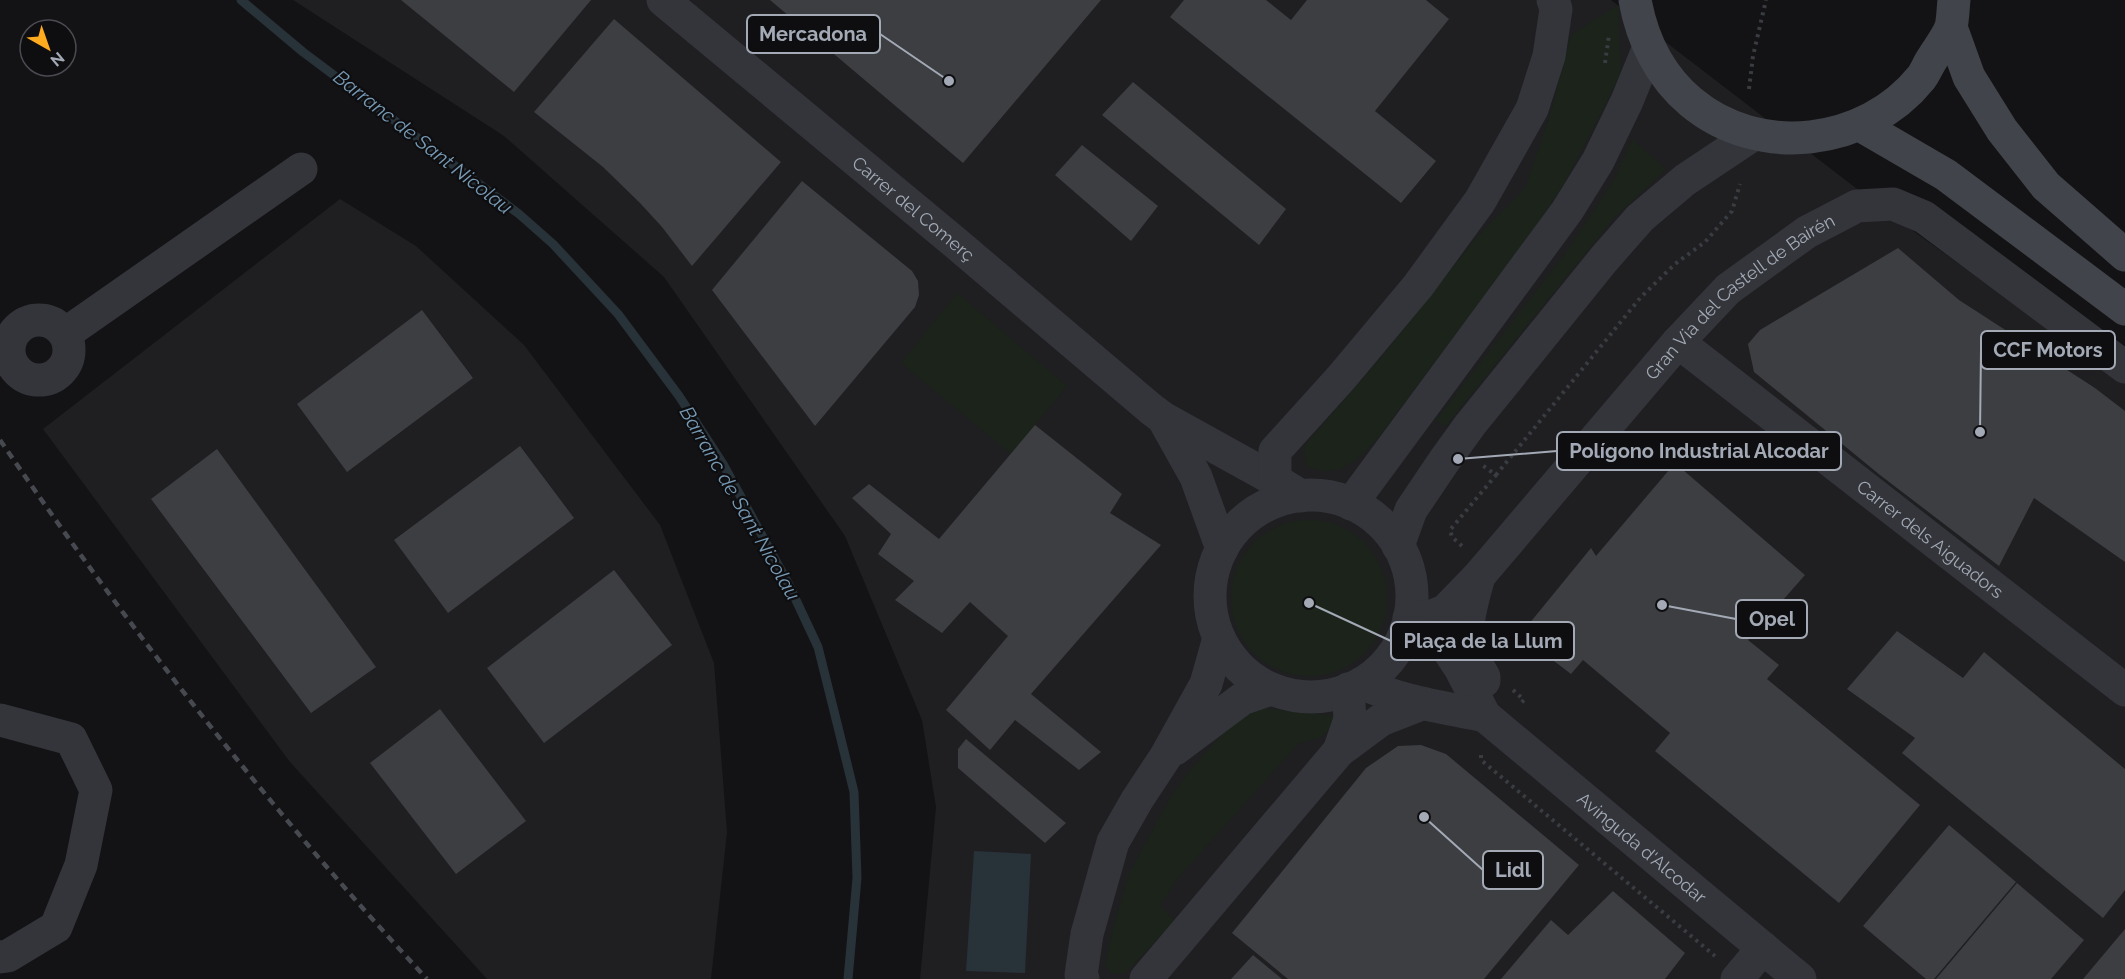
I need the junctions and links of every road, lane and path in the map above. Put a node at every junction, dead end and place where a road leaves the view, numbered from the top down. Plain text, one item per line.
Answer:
1 (663, 0) edge
2 (1553, 0) edge
3 (1635, 0) edge
4 (1766, 0) edge
5 (1952, 13) edge
6 (1649, 47) junction
7 (1749, 89) dead end
8 (1860, 125) junction
9 (1754, 134) junction
10 (301, 169) dead end
11 (1743, 176) dead end
12 (2125, 255) edge
13 (2125, 309) edge
14 (7, 322) edge
15 (65, 334) junction
16 (1678, 342) junction
17 (2125, 367) edge
18 (1163, 418) junction
19 (1496, 475) dead end
20 (1288, 488) junction
21 (1351, 504) junction
22 (1398, 546) junction
23 (1222, 549) junction
24 (1479, 576) junction
25 (1407, 623) junction
26 (1218, 638) junction
27 (1355, 686) junction
28 (1271, 689) junction
29 (2125, 690) edge
30 (1422, 704) junction
31 (1485, 716) junction
32 (0, 720) edge
33 (1340, 751) junction
34 (1166, 756) junction
35 (1763, 948) junction
36 (0, 957) edge
37 (1083, 979) edge
38 (1146, 979) edge
39 (1737, 979) edge
40 (1800, 979) edge

1 - 18 street, Carrer del Comerç
2 - 20 street
3 - 6 main road
4 - 7 path
5 - 8 main road
5 - 12 main road
6 - 9 main road
6 - 21 street
8 - 9 main road
8 - 13 main road
9 - 22 street
10 - 15 street
11 - 19 path
14 - 15 street
14 - 15 street
16 - 17 street, Gran Via del Castell de Bairén
16 - 24 street, Gran Via del Castell de Bairén
16 - 29 street, Carrer dels Aiguadors
18 - 20 street, Carrer del Comerç
18 - 23 street, Carrer del Comerç
20 - 21 street
20 - 23 street
21 - 22 street
22 - 25 street
23 - 26 street
24 - 25 street, Gran Via del Castell de Bairén
24 - 31 street
25 - 27 street
25 - 31 street, Avinguda d'Alcodar
26 - 28 street
26 - 34 street
27 - 28 street
27 - 30 street, Avinguda d'Alcodar
27 - 33 street
28 - 34 street
30 - 31 street, Avinguda d'Alcodar
30 - 33 street
31 - 35 street, Avinguda d'Alcodar
32 - 36 street
33 - 38 street
34 - 37 street
35 - 39 street
35 - 40 street, Avinguda d'Alcodar

